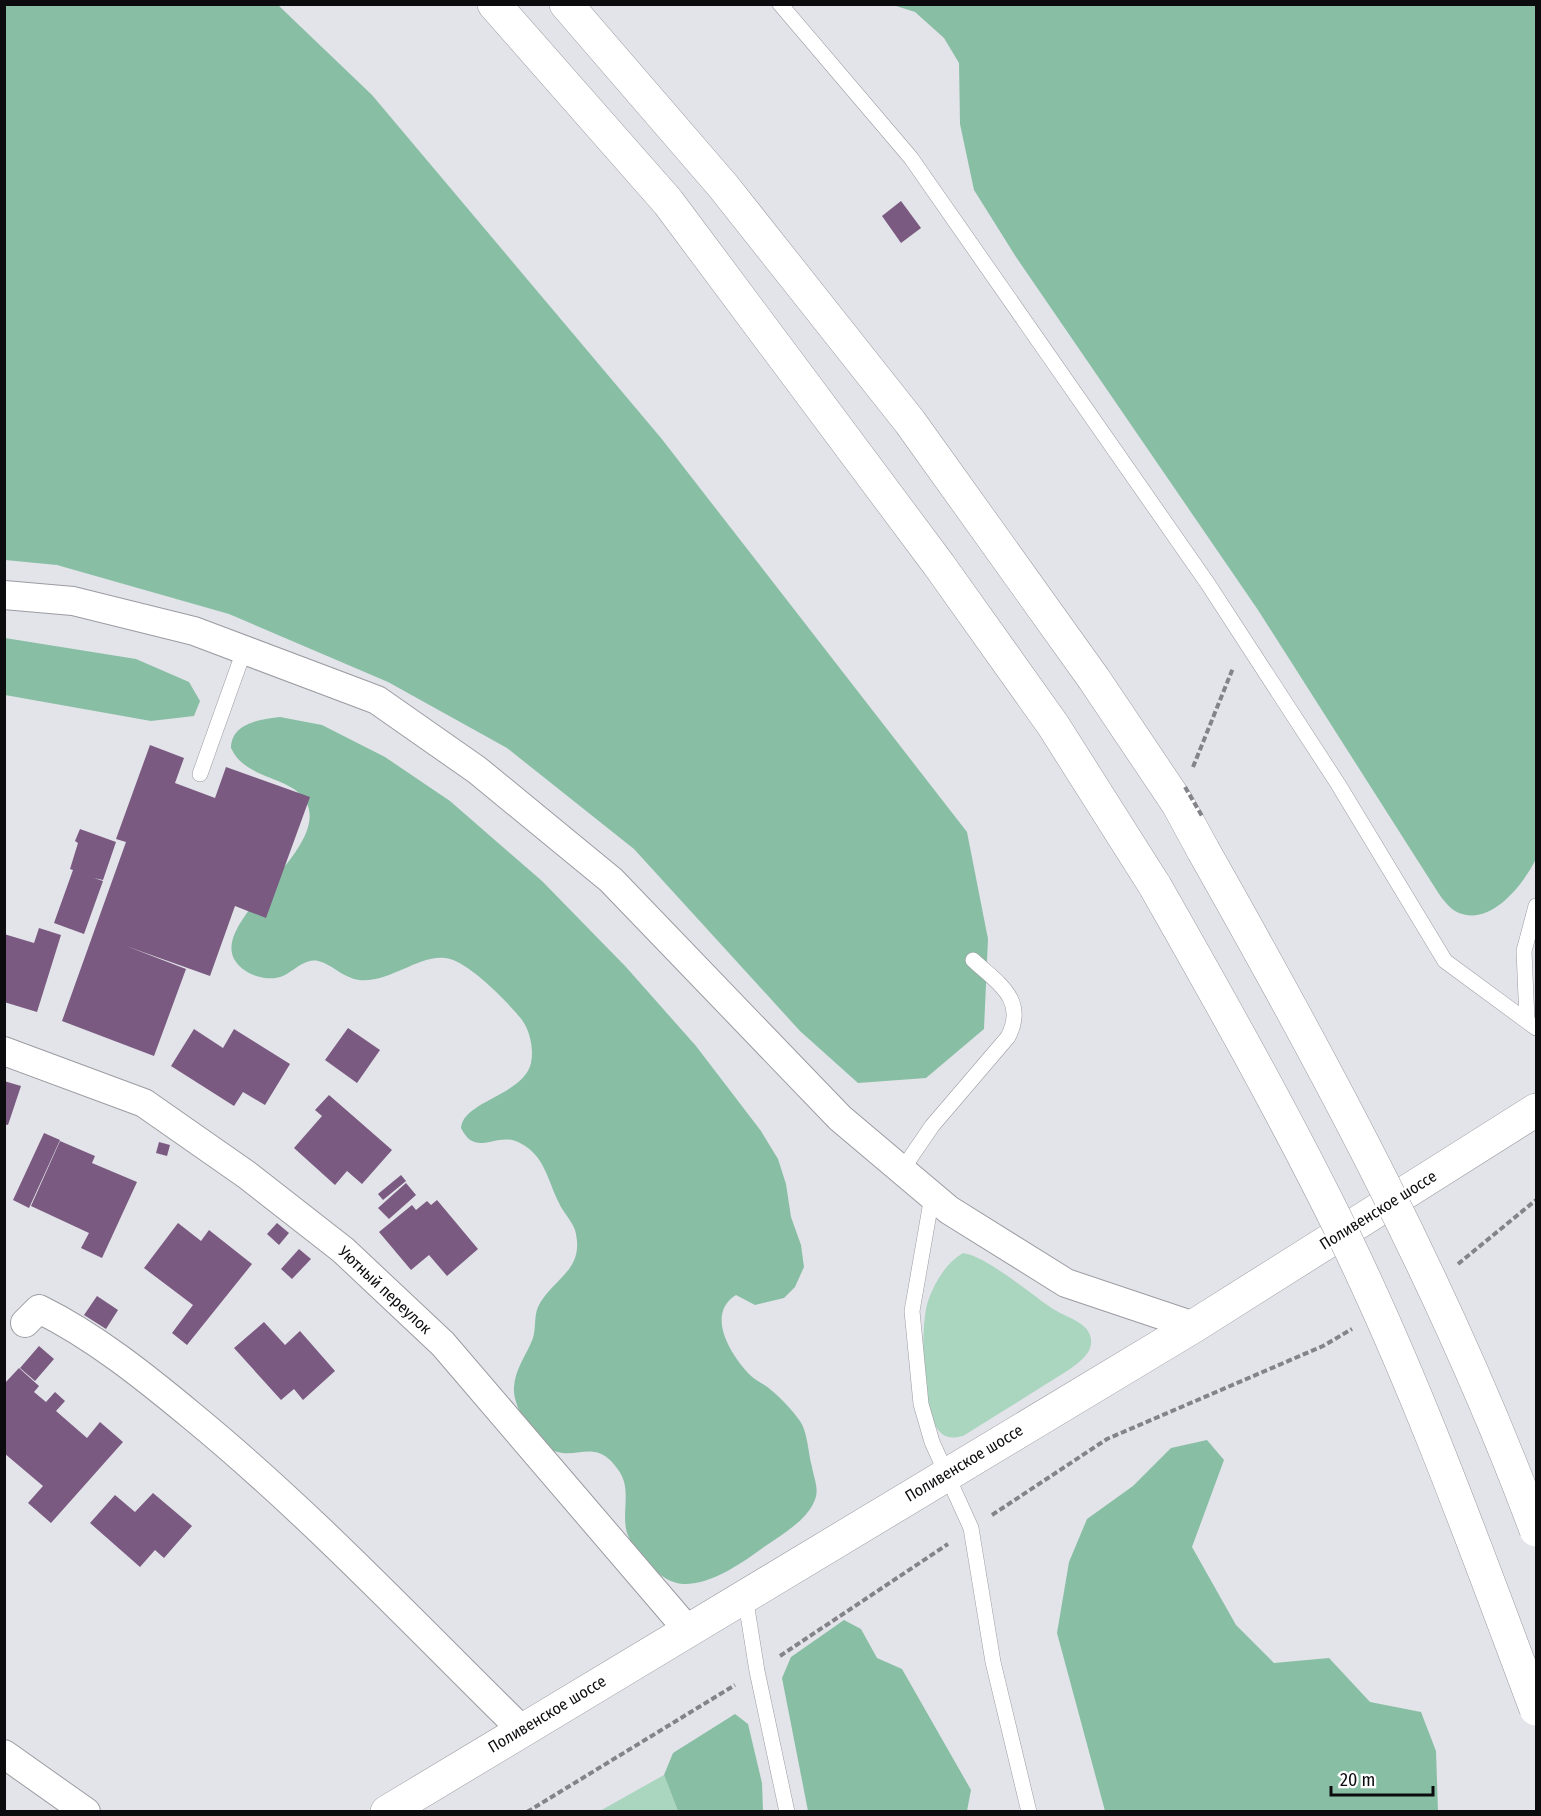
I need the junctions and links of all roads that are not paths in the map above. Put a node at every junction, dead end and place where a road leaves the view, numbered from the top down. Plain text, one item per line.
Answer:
1 (494, 4) edge
2 (566, 4) edge
3 (780, 4) edge
4 (4, 595) edge
5 (245, 648) junction
6 (200, 774) dead end
7 (1536, 906) edge
8 (974, 960) dead end
9 (1532, 1024) edge
10 (4, 1051) edge
11 (1536, 1110) edge
12 (902, 1170) junction
13 (932, 1196) junction
14 (25, 1323) dead end
15 (1194, 1326) junction
16 (946, 1473) junction
17 (1536, 1530) edge
18 (745, 1596) junction
19 (687, 1629) junction
20 (1536, 1709) edge
21 (522, 1730) junction
22 (4, 1754) edge
23 (86, 1812) edge
24 (387, 1812) edge
25 (787, 1812) edge
26 (1029, 1812) edge

1 - 20 main road, bridge
2 - 17 main road, bridge
3 - 9 lane
4 - 5 street
5 - 6 lane
5 - 12 street
7 - 9 lane
8 - 12 lane
10 - 19 street, Уютный переулок
11 - 15 main road, Поливенское шоссе
12 - 13 street
13 - 15 street
13 - 16 lane
14 - 21 street
15 - 16 main road, Поливенское шоссе
16 - 18 main road, Поливенское шоссе
16 - 26 lane
18 - 19 main road, Поливенское шоссе
18 - 25 lane
19 - 21 main road, Поливенское шоссе
21 - 24 main road, Поливенское шоссе
22 - 23 street

